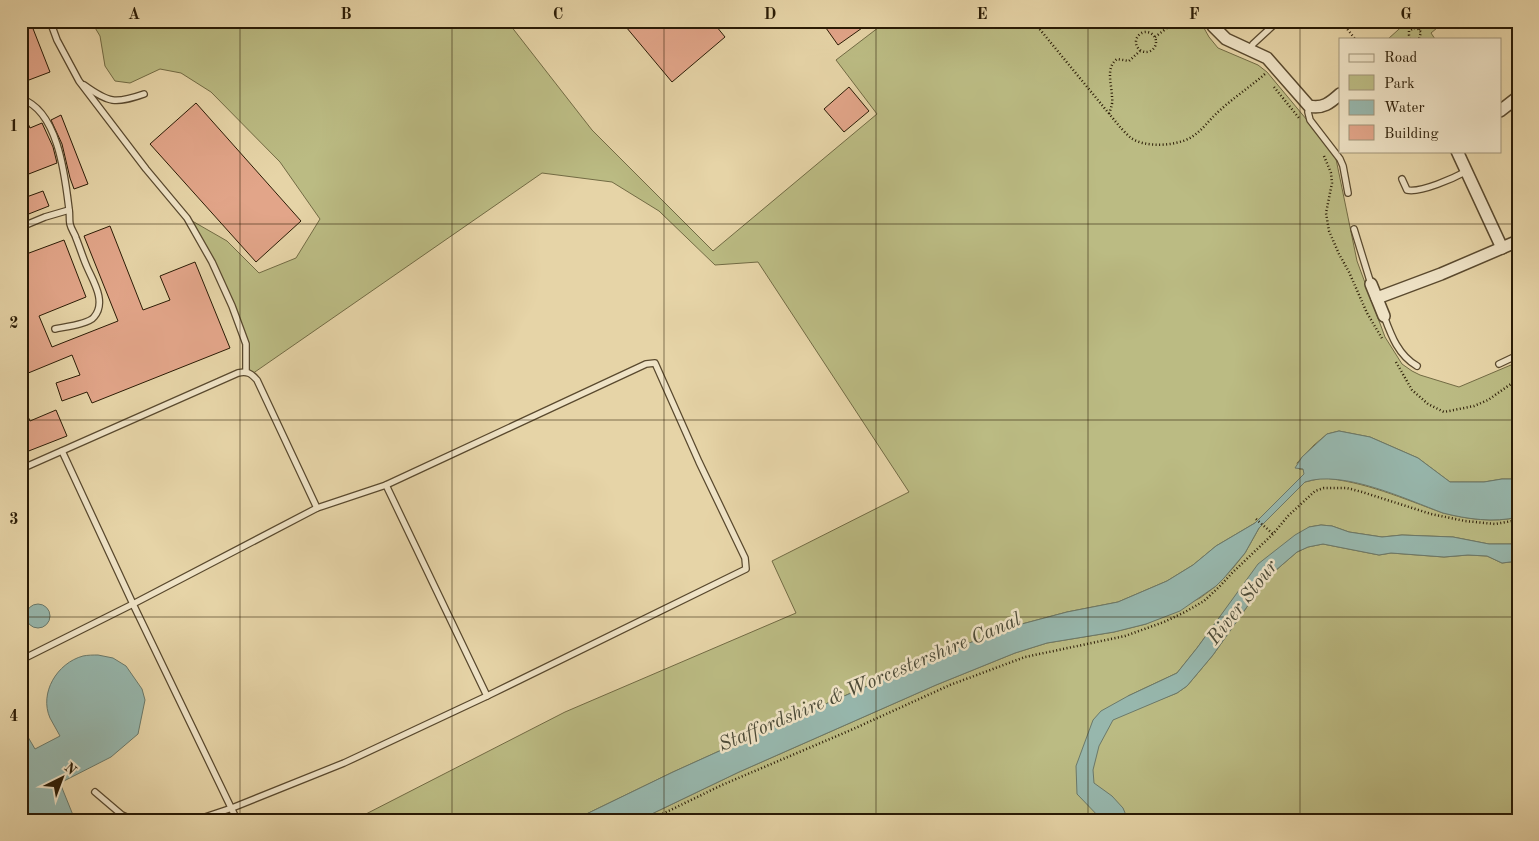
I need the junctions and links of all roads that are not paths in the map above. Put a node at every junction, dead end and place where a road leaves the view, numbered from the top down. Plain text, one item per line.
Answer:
1 (50, 21) edge
2 (1210, 21) edge
3 (1278, 21) edge
4 (1250, 50) junction
5 (79, 81) junction
6 (144, 94) dead end
7 (1339, 95) edge
8 (1518, 97) edge
9 (21, 100) edge
10 (1309, 106) junction
11 (1502, 109) edge
12 (1458, 152) edge
13 (1468, 172) junction
14 (1402, 179) dead end
15 (1348, 193) dead end
16 (69, 210) junction
17 (21, 227) edge
18 (1354, 229) dead end
19 (1518, 241) edge
20 (1502, 248) junction
21 (1371, 284) joint
22 (1377, 298) junction
23 (1384, 316) joint
24 (55, 329) dead end
25 (1518, 355) edge
26 (1499, 364) dead end
27 (1417, 366) dead end
28 (246, 371) junction
29 (62, 451) junction
30 (21, 469) edge
31 (386, 485) junction
32 (318, 508) junction
33 (133, 604) junction
34 (21, 660) edge
35 (486, 696) junction
36 (95, 792) dead end
37 (232, 808) junction
38 (133, 820) edge
39 (196, 820) edge
40 (237, 820) edge

1 - 5 lane
2 - 4 street
3 - 4 lane
4 - 10 street
5 - 6 lane
5 - 28 lane
7 - 10 street
8 - 11 street
9 - 16 lane
10 - 15 lane
12 - 13 street
13 - 14 lane
13 - 20 street
16 - 17 lane
16 - 24 lane
18 - 21 lane
19 - 20 street
20 - 22 street
21 - 22 street
22 - 23 street
23 - 27 lane
25 - 26 lane
28 - 29 lane
28 - 32 lane
29 - 30 lane
29 - 33 lane
31 - 32 lane
31 - 35 lane
31 - 35 lane
32 - 33 lane
33 - 34 lane
33 - 37 lane
35 - 37 lane
36 - 38 lane
37 - 39 lane
37 - 40 lane

